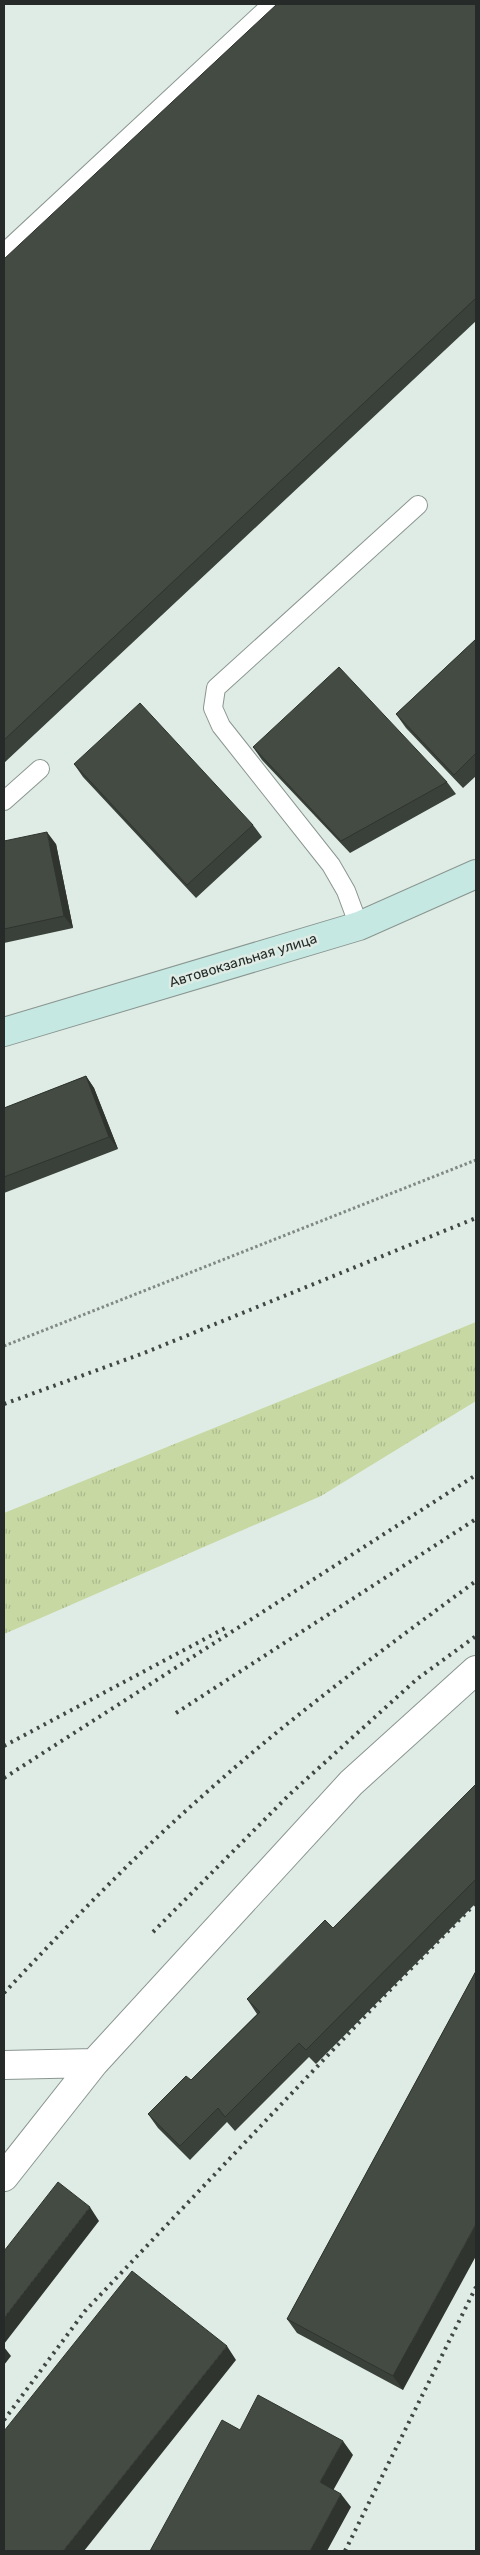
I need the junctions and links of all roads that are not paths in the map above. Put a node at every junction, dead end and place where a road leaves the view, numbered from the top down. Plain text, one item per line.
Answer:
1 (272, 4) edge
2 (4, 253) edge
3 (418, 505) dead end
4 (40, 769) dead end
5 (4, 801) edge
6 (476, 874) edge
7 (359, 926) junction
8 (4, 1032) edge
9 (476, 1670) edge
10 (94, 2062) junction
11 (4, 2064) edge
12 (4, 2177) edge

1 - 2 lane
3 - 7 lane
4 - 5 lane
6 - 7 street, Автовокзальная улица
7 - 8 street, Автовокзальная улица
9 - 10 street
10 - 11 street
10 - 12 street

